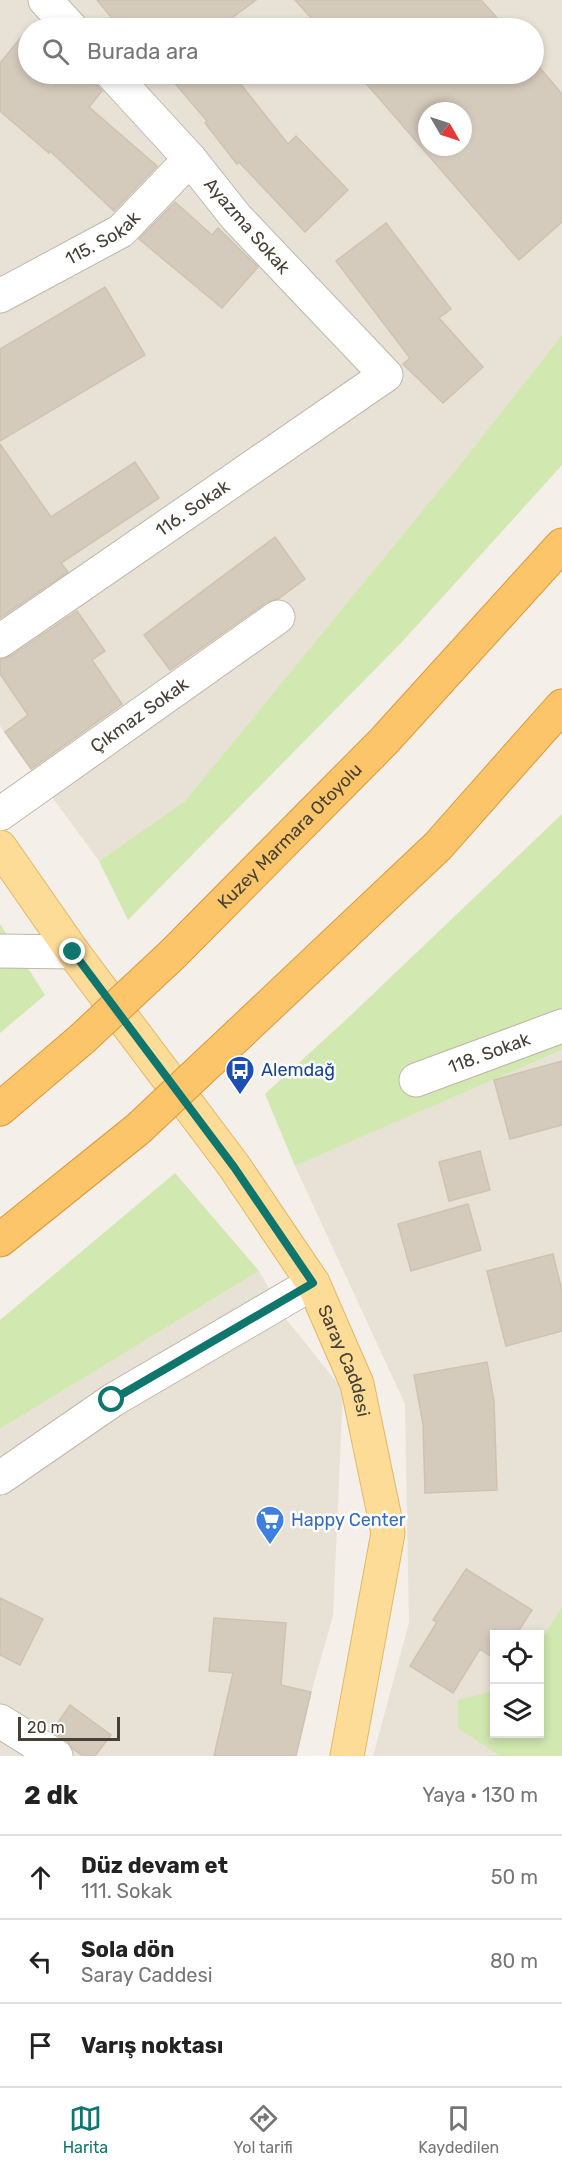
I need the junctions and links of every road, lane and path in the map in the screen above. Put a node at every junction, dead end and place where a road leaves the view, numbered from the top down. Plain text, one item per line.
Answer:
1 (45, 0) edge
2 (62, 18) edge
3 (121, 84) edge
4 (190, 159) junction
5 (0, 296) edge
6 (386, 375) joint
7 (562, 545) edge
8 (278, 617) dead end
9 (0, 641) edge
10 (562, 706) edge
11 (0, 814) edge
12 (0, 847) edge
13 (0, 951) edge
14 (73, 952) junction
15 (562, 1026) edge
16 (416, 1080) dead end
17 (0, 1108) edge
18 (0, 1240) edge
19 (313, 1283) junction
20 (0, 1478) edge
21 (0, 1721) edge
22 (56, 1756) edge
23 (347, 1756) edge

1 - 2 street
3 - 4 street, Ayazma Sokak
4 - 5 street, 115. Sokak
4 - 6 street, Ayazma Sokak
6 - 9 street, 116. Sokak
7 - 17 highway, Kuzey Marmara Otoyolu, bridge
8 - 11 street, Çıkmaz Sokak
10 - 18 highway, bridge
12 - 14 main road, Saray Caddesi
13 - 14 street
14 - 19 main road, Saray Caddesi
15 - 16 street, 118. Sokak
19 - 20 street
19 - 23 main road, Saray Caddesi
21 - 22 street

